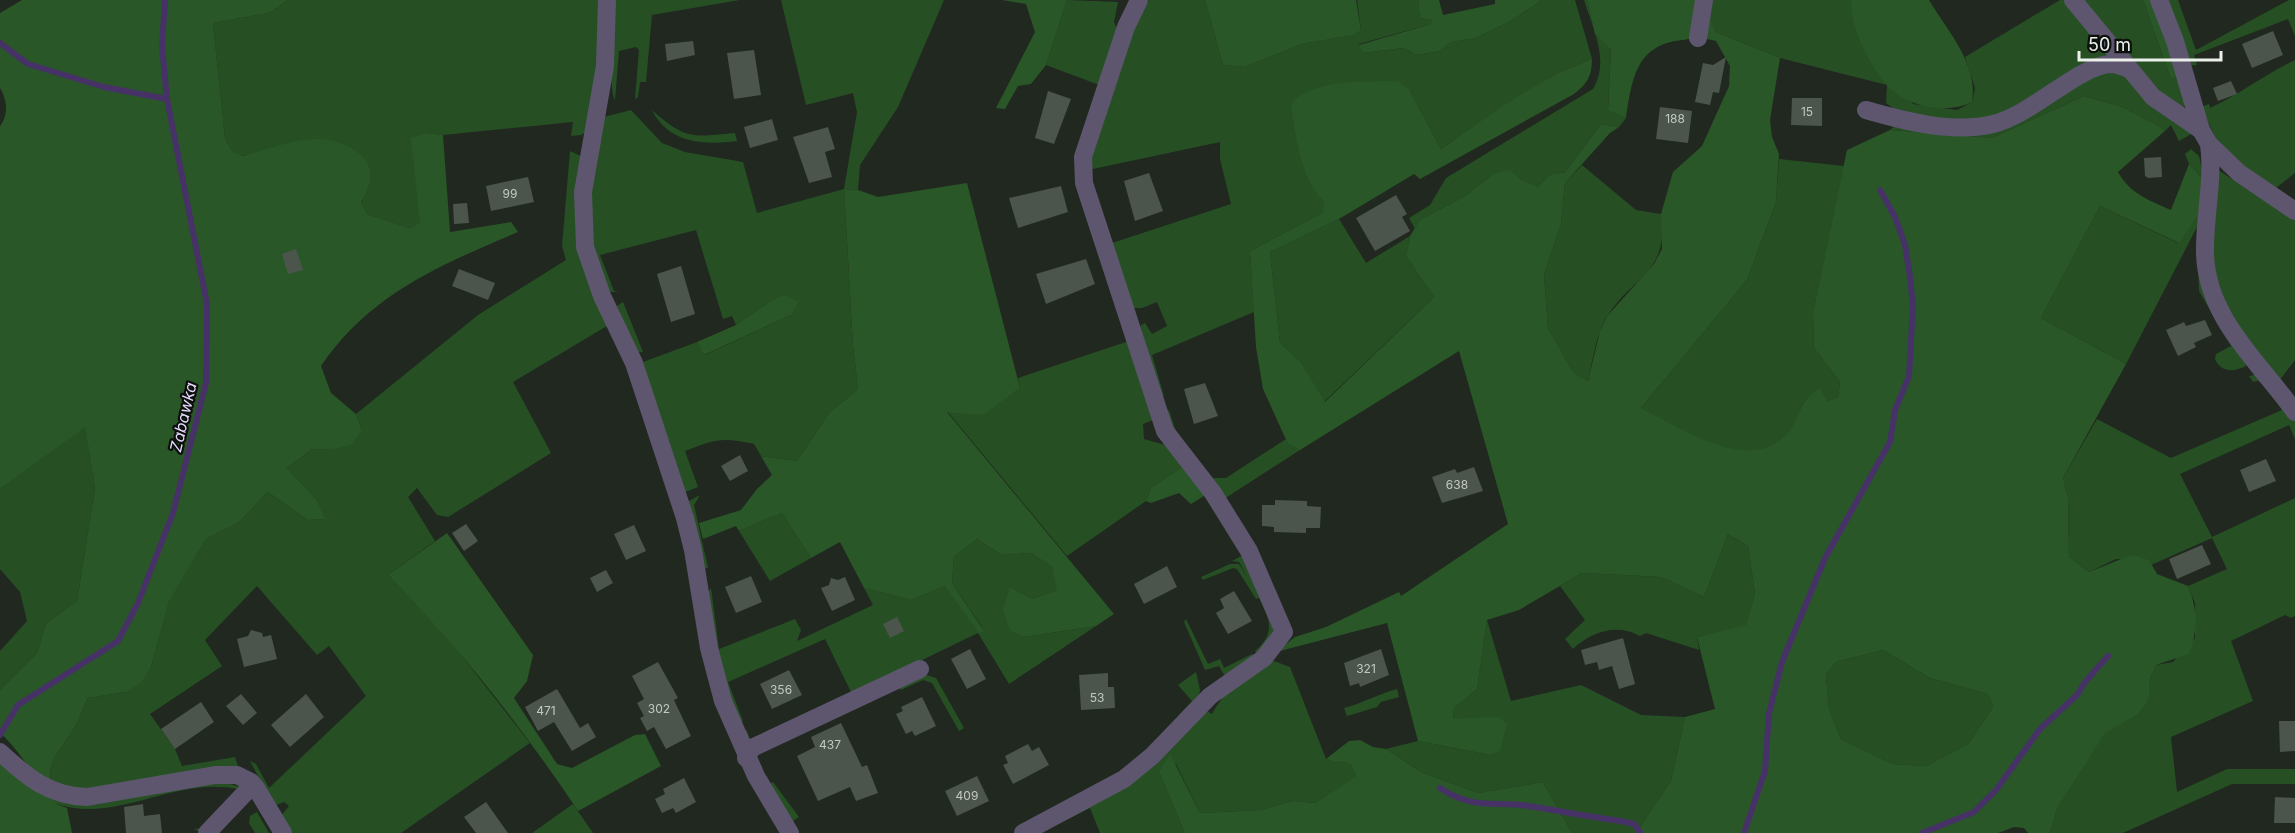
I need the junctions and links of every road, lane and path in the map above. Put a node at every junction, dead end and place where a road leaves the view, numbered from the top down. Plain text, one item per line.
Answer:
1 (607, 0) edge
2 (1139, 0) edge
3 (1704, 0) edge
4 (2073, 0) edge
5 (2158, 0) edge
6 (1698, 38) dead end
7 (2129, 69) junction
8 (1866, 110) dead end
9 (2205, 137) junction
10 (2295, 212) edge
11 (2295, 412) edge
12 (920, 669) dead end
13 (4, 756) edge
14 (746, 758) junction
15 (256, 788) junction
16 (207, 833) edge
17 (283, 833) edge
18 (790, 833) edge
19 (1023, 833) edge

1 - 14 street
2 - 19 street
3 - 6 street
4 - 7 street
5 - 9 street
7 - 8 street
7 - 9 street
9 - 10 street
9 - 11 street
12 - 14 street
13 - 15 street
14 - 18 street
15 - 16 street
15 - 17 street

